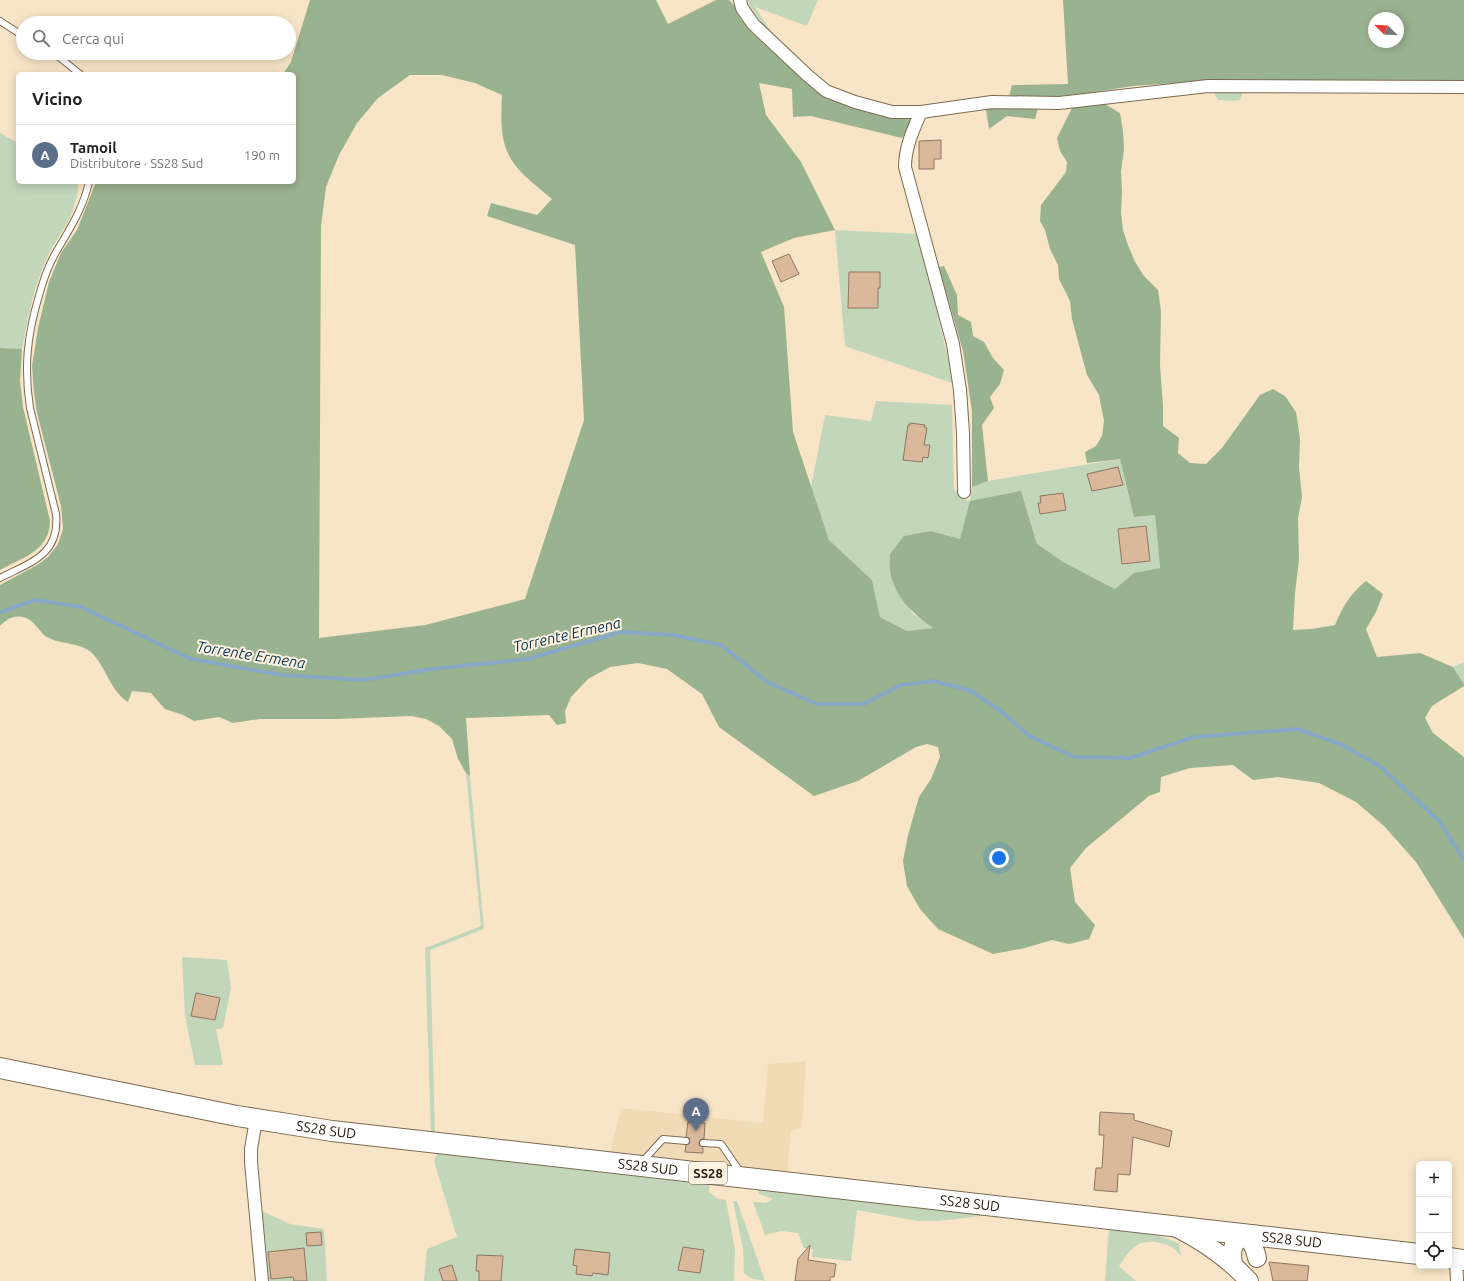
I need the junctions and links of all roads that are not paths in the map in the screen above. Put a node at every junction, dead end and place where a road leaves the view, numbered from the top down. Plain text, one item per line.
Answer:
1 (740, 0) edge
2 (0, 22) edge
3 (16, 32) edge
4 (63, 60) edge
5 (78, 72) edge
6 (1464, 87) edge
7 (921, 112) junction
8 (89, 184) edge
9 (964, 492) dead end
10 (0, 578) edge
11 (0, 1068) edge
12 (256, 1120) junction
13 (686, 1141) dead end
14 (704, 1143) dead end
15 (639, 1166) junction
16 (744, 1178) junction
17 (1173, 1226) junction
18 (1241, 1234) junction
19 (1278, 1238) junction
20 (1416, 1254) edge
21 (1257, 1258) junction
22 (1456, 1259) edge
23 (1234, 1264) junction
24 (262, 1281) edge
25 (1249, 1281) edge
26 (1256, 1281) edge
27 (1457, 1281) edge

1 - 7 street
2 - 3 lane
4 - 5 lane
6 - 7 street
7 - 9 street
8 - 10 lane
11 - 12 main road, SS28 SUD / SS28
12 - 15 main road, SS28 SUD / SS28
12 - 24 street
13 - 15 lane
14 - 16 lane
15 - 16 main road, SS28 SUD / SS28
16 - 17 main road, SS28 SUD / SS28
17 - 18 main road, SS28 SUD / SS28
17 - 23 main road
18 - 19 main road, SS28 SUD / SS28
18 - 21 main road
18 - 23 main road
19 - 20 main road, SS28 SUD / SS28
19 - 21 main road
21 - 26 main road
22 - 27 street
23 - 25 main road

